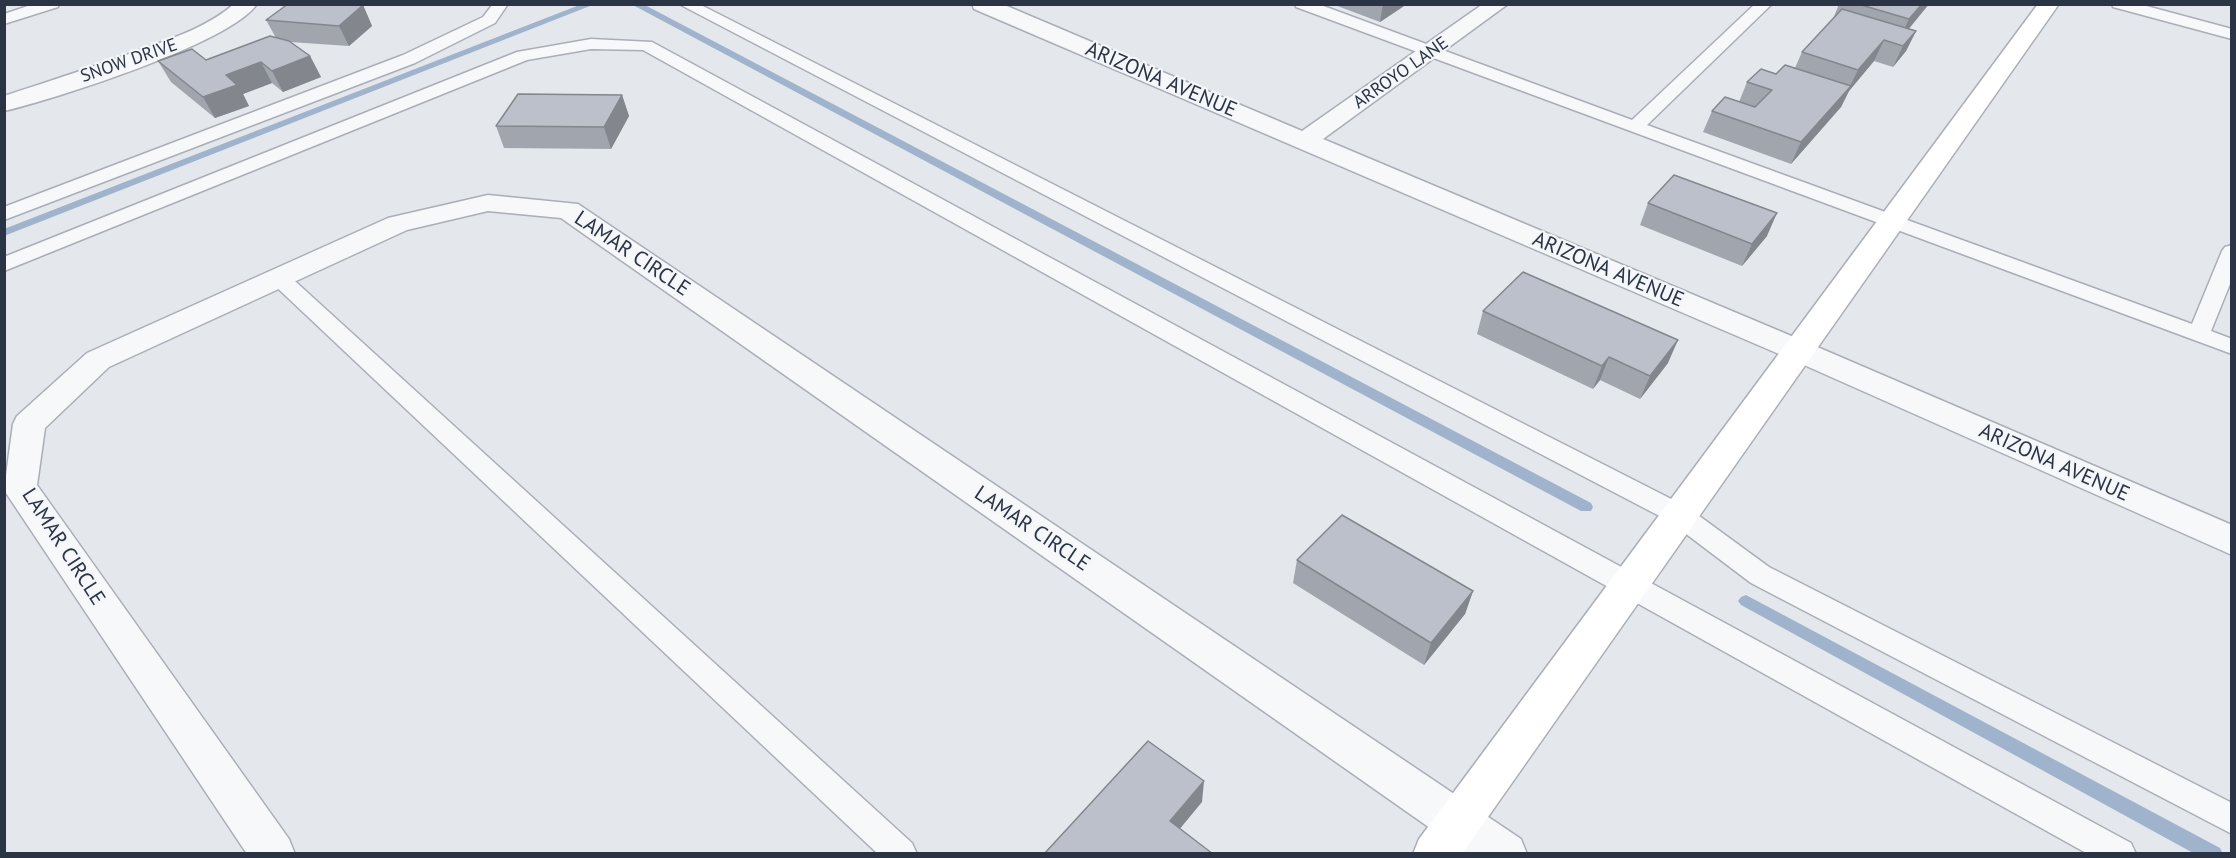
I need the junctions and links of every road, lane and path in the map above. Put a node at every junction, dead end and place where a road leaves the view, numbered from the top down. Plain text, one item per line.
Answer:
1 (52, 4) edge
2 (247, 4) edge
3 (501, 4) edge
4 (686, 4) edge
5 (982, 4) edge
6 (1302, 4) edge
7 (1498, 4) edge
8 (1765, 4) edge
9 (2049, 4) edge
10 (2119, 4) edge
11 (4, 19) edge
12 (2232, 34) edge
13 (1432, 51) junction
14 (4, 104) edge
15 (1635, 127) junction
16 (1304, 141) junction
17 (4, 214) edge
18 (1891, 221) junction
19 (2232, 251) edge
20 (4, 265) edge
21 (278, 277) junction
22 (2199, 335) junction
23 (2232, 347) edge
24 (1797, 350) junction
25 (1678, 514) junction
26 (2232, 541) edge
27 (1628, 584) junction
28 (2232, 819) edge
29 (1446, 837) edge
30 (273, 854) edge
31 (901, 854) edge
32 (1505, 854) edge
33 (2120, 854) edge

1 - 11 lane
2 - 14 street, SNOW DRIVE
3 - 17 lane
4 - 25 lane
5 - 16 street, ARIZONA AVENUE
6 - 13 lane
7 - 13 street, ARROYO LANE
8 - 15 lane
9 - 18 street
10 - 12 lane
13 - 15 lane
13 - 16 street, ARROYO LANE
15 - 18 lane
16 - 24 street, ARIZONA AVENUE
18 - 22 lane
18 - 24 street
19 - 22 lane
20 - 27 lane
21 - 29 street, LAMAR CIRCLE
21 - 30 street, LAMAR CIRCLE
21 - 31 lane
22 - 23 lane
24 - 25 street
24 - 26 street, ARIZONA AVENUE
25 - 27 street
25 - 28 lane
27 - 29 street
27 - 33 lane
29 - 32 street, LAMAR CIRCLE

